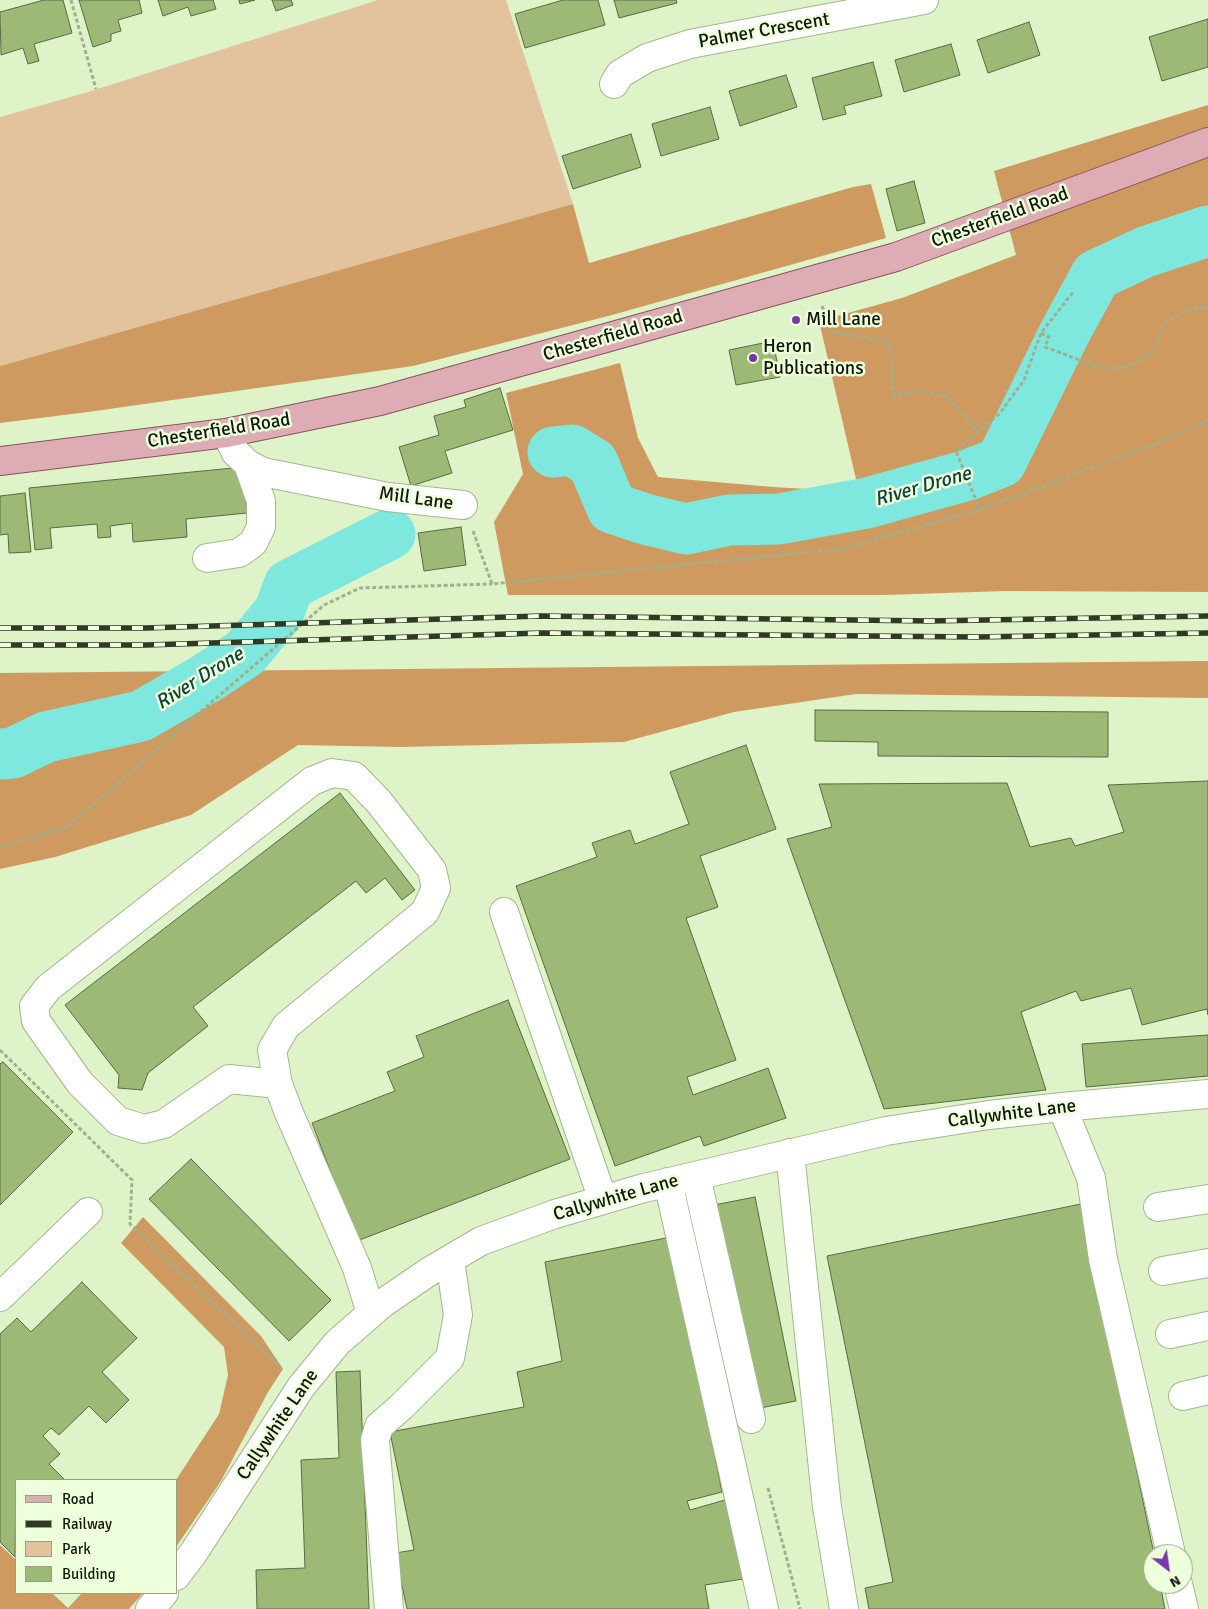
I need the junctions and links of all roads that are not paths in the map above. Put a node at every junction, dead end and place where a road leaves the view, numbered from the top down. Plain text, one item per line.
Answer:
1 (924, 0) edge
2 (614, 84) dead end
3 (1208, 142) edge
4 (226, 433) junction
5 (0, 460) edge
6 (248, 464) junction
7 (463, 505) road end
8 (207, 558) dead end
9 (504, 912) dead end
10 (278, 1084) junction
11 (1208, 1094) edge
12 (1062, 1106) junction
13 (790, 1153) junction
14 (696, 1176) junction
15 (668, 1182) junction
16 (1208, 1199) edge
17 (603, 1200) junction
18 (1158, 1207) dead end
19 (88, 1212) dead end
20 (450, 1260) junction
21 (1208, 1262) edge
22 (1163, 1271) dead end
23 (0, 1297) edge
24 (371, 1313) junction
25 (1208, 1326) edge
26 (1170, 1334) dead end
27 (750, 1419) dead end
28 (1169, 1544) edge
29 (178, 1573) edge
30 (163, 1594) edge
31 (1180, 1594) edge
32 (150, 1609) edge
33 (389, 1609) edge
34 (764, 1609) edge
35 (844, 1609) edge
36 (1184, 1609) edge

1 - 2 street, Palmer Crescent
3 - 4 main road, Chesterfield Road
4 - 5 main road, Chesterfield Road
4 - 6 street, Mill Lane
6 - 7 street, Mill Lane
6 - 8 street
9 - 17 street
10 - 10 street
10 - 24 street
11 - 12 street, Callywhite Lane
12 - 13 street, Callywhite Lane
12 - 28 street
13 - 14 street, Callywhite Lane
13 - 35 street
14 - 15 street, Callywhite Lane
14 - 27 street
15 - 17 street, Callywhite Lane
15 - 34 street
16 - 18 street
17 - 20 street, Callywhite Lane
19 - 23 street
20 - 24 street, Callywhite Lane
20 - 33 street
21 - 22 street
24 - 29 street, Callywhite Lane
25 - 26 street
30 - 32 street
31 - 36 street

